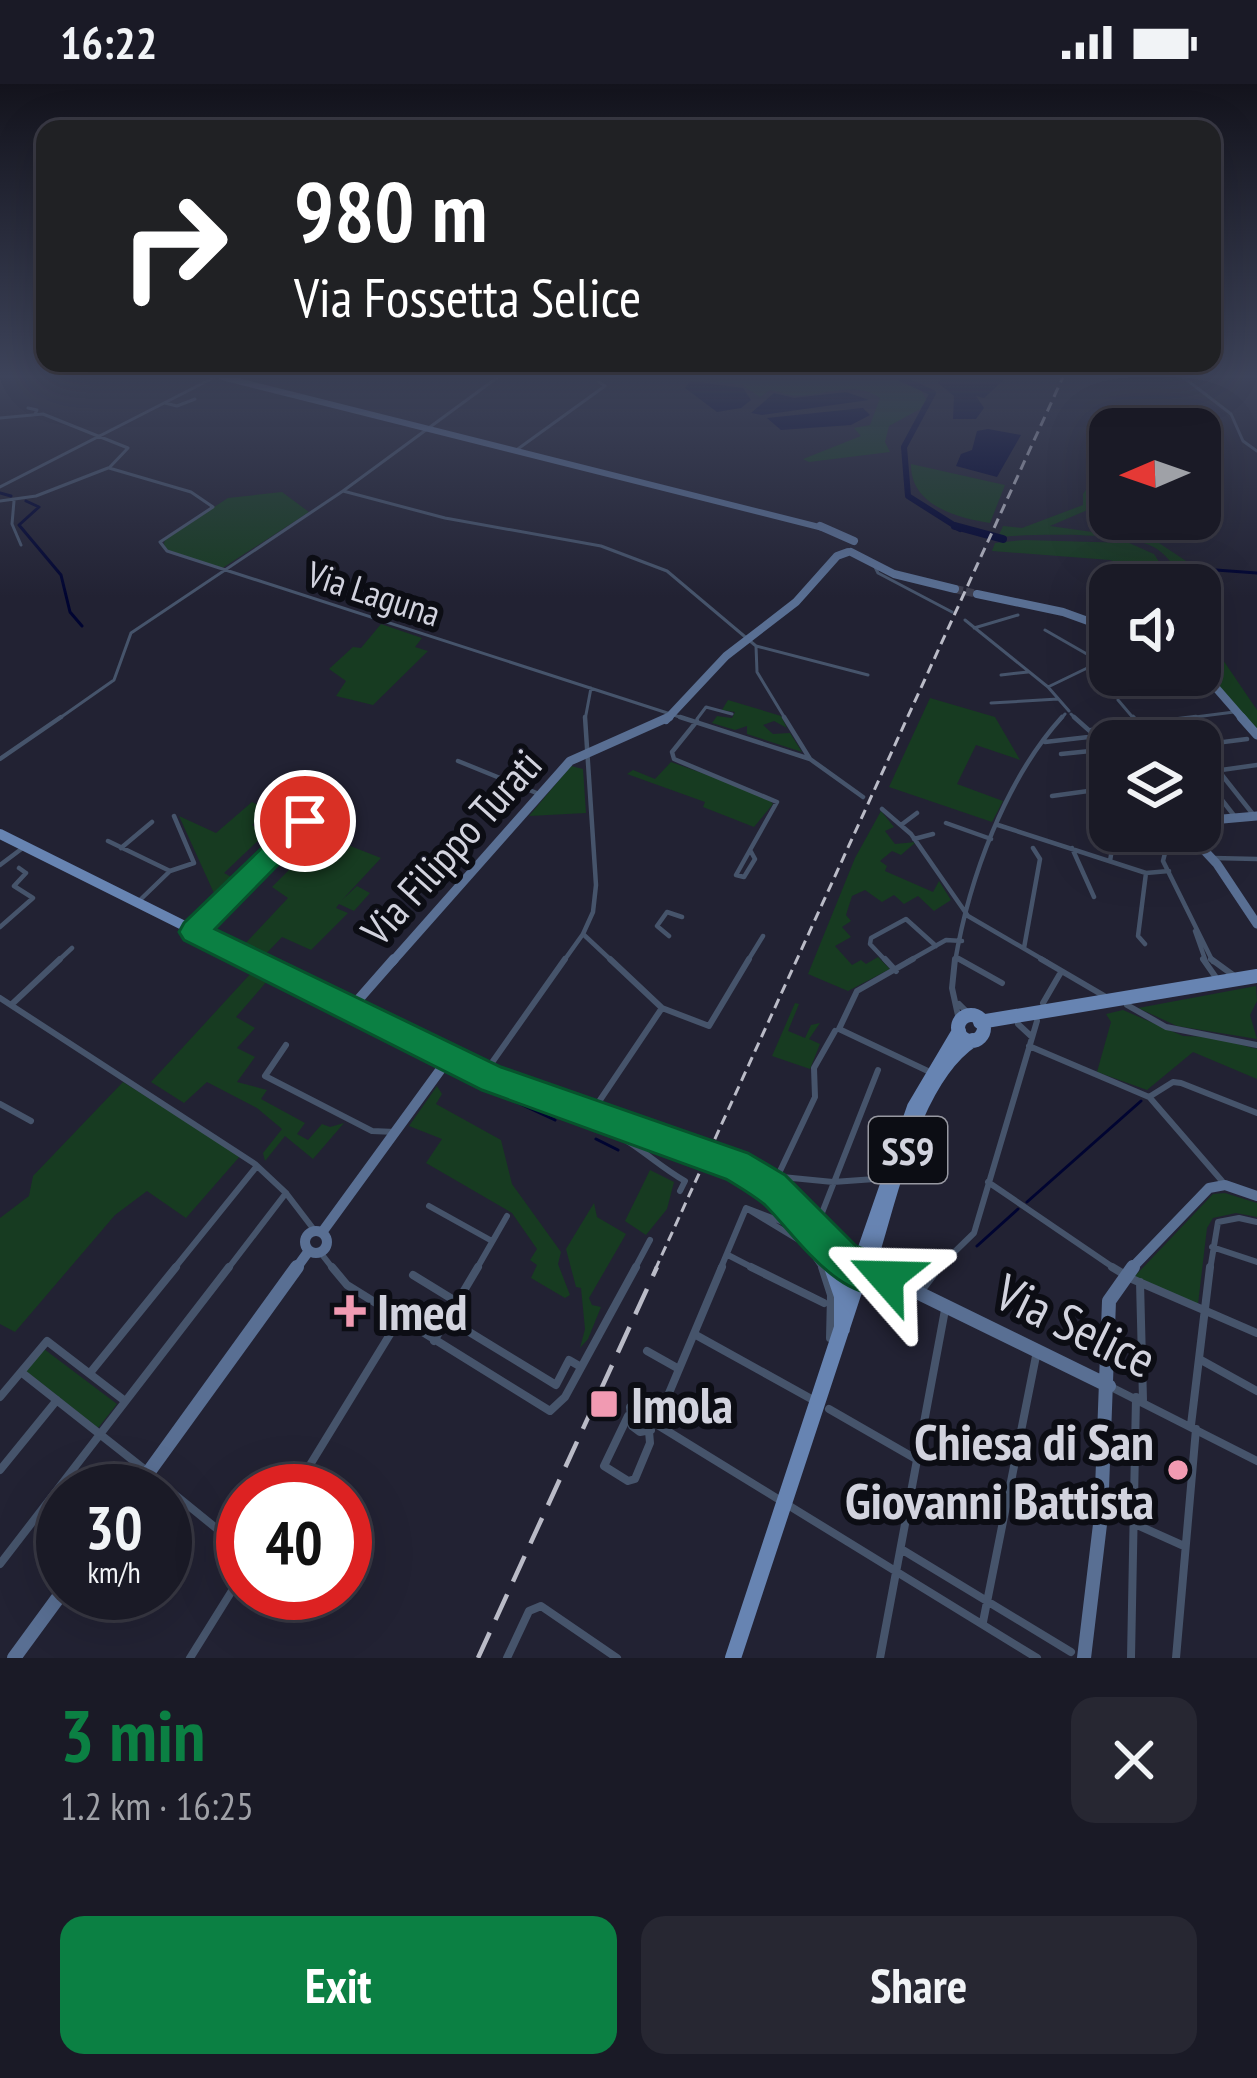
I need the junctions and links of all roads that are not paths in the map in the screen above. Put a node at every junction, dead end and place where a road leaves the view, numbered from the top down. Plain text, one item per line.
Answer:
1 (70, 450) edge
2 (125, 450) edge
3 (398, 450) edge
4 (515, 451) edge
5 (109, 468) junction
6 (0, 487) edge
7 (343, 491) junction
8 (0, 501) edge
9 (14, 501) junction
10 (838, 532) junction
11 (21, 545) dead end
12 (838, 548) junction
13 (855, 550) junction
14 (875, 567) junction
15 (222, 569) junction
16 (956, 589) tunnel mouth
17 (977, 594) tunnel mouth
18 (952, 612) dead end
19 (1018, 615) dead end
20 (965, 620) dead end
21 (1089, 621) edge
22 (974, 628) junction
23 (1045, 630) dead end
24 (746, 639) junction
25 (756, 646) junction
26 (1089, 656) edge
27 (1089, 667) edge
28 (1028, 672) junction
29 (1001, 674) dead end
30 (868, 675) dead end
31 (1048, 687) junction
32 (592, 688) junction
33 (1221, 695) edge
34 (1058, 698) junction
35 (1118, 700) dead end
36 (991, 704) dead end
37 (1066, 711) junction
38 (1237, 712) junction
39 (674, 713) junction
40 (732, 714) dead end
41 (1139, 720) edge
42 (1174, 720) edge
43 (696, 721) junction
44 (1089, 729) edge
45 (1089, 737) edge
46 (1252, 737) edge
47 (1046, 742) dead end
48 (1221, 742) edge
49 (1089, 751) edge
50 (584, 752) junction
51 (1061, 754) dead end
52 (0, 759) edge
53 (810, 759) junction
54 (458, 760) dead end
55 (570, 761) junction
56 (1257, 765) edge
57 (585, 769) junction
58 (1221, 770) edge
59 (1221, 774) edge
60 (278, 782) dead end
61 (530, 791) junction
62 (1089, 794) edge
63 (1052, 796) dead end
64 (863, 797) dead end
65 (1221, 799) edge
66 (882, 808) dead end
67 (917, 813) dead end
68 (174, 817) dead end
69 (1236, 818) junction
70 (1256, 818) edge
71 (1221, 819) edge
72 (152, 822) dead end
73 (946, 823) dead end
74 (901, 825) junction
75 (998, 825) junction
76 (933, 834) dead end
77 (1, 837) edge
78 (914, 839) junction
79 (993, 840) junction
80 (108, 841) dead end
81 (25, 846) junction
82 (121, 848) junction
83 (1033, 848) dead end
84 (1072, 848) junction
85 (749, 852) dead end
86 (1112, 852) edge
87 (1166, 852) edge
88 (1206, 852) edge
89 (1213, 859) junction
90 (1257, 859) edge
91 (1110, 861) junction
92 (0, 866) edge
93 (19, 868) dead end
94 (170, 871) junction
95 (1168, 871) junction
96 (1146, 873) junction
97 (1094, 897) dead end
98 (136, 902) junction
99 (682, 916) dead end
100 (968, 916) junction
101 (1256, 923) edge
102 (1195, 925) junction
103 (0, 926) edge
104 (194, 932) junction
105 (583, 934) junction
106 (669, 936) dead end
107 (763, 936) dead end
108 (962, 941) junction
109 (1145, 944) dead end
110 (936, 946) junction
111 (72, 948) dead end
112 (1024, 948) junction
113 (958, 958) junction
114 (1062, 969) junction
115 (896, 971) junction
116 (1253, 978) edge
117 (1220, 982) junction
118 (1002, 983) dead end
119 (0, 998) edge
120 (954, 998) junction
121 (1109, 1002) junction
122 (1043, 1004) dead end
123 (11, 1005) junction
124 (1127, 1005) junction
125 (351, 1008) junction
126 (662, 1008) junction
127 (1037, 1021) junction
128 (1018, 1024) junction
129 (971, 1027) junction
130 (835, 1031) dead end
131 (1032, 1037) junction
132 (286, 1045) dead end
133 (1257, 1045) edge
134 (1029, 1046) junction
135 (449, 1058) junction
136 (878, 1070) dead end
137 (932, 1073) junction
138 (483, 1075) junction
139 (1149, 1097) junction
140 (0, 1104) edge
141 (1257, 1113) edge
142 (595, 1115) junction
143 (31, 1121) dead end
144 (394, 1132) junction
145 (257, 1166) junction
146 (874, 1179) dead end
147 (777, 1182) junction
148 (833, 1182) junction
149 (988, 1182) junction
150 (1225, 1186) junction
151 (680, 1191) dead end
152 (286, 1193) junction
153 (1257, 1196) edge
154 (429, 1206) dead end
155 (746, 1208) junction
156 (507, 1216) dead end
157 (1257, 1222) edge
158 (812, 1230) junction
159 (320, 1231) junction
160 (650, 1240) dead end
161 (493, 1241) junction
162 (1212, 1247) junction
163 (314, 1252) junction
164 (726, 1254) junction
165 (1257, 1262) edge
166 (848, 1269) junction
167 (413, 1275) dead end
168 (1125, 1275) junction
169 (1140, 1282) junction
170 (921, 1294) junction
171 (457, 1302) junction
172 (824, 1304) dead end
173 (945, 1305) junction
174 (1207, 1312) junction
175 (400, 1318) junction
176 (448, 1318) junction
177 (1257, 1333) edge
178 (694, 1334) junction
179 (434, 1341) junction
180 (647, 1351) dead end
181 (1037, 1351) junction
182 (1201, 1360) junction
183 (581, 1367) junction
184 (824, 1367) dead end
185 (679, 1370) junction
186 (21, 1372) junction
187 (90, 1373) junction
188 (1108, 1386) junction
189 (1257, 1391) edge
190 (0, 1397) edge
191 (1139, 1398) junction
192 (57, 1400) junction
193 (125, 1401) junction
194 (824, 1406) junction
195 (628, 1416) junction
196 (654, 1423) junction
197 (1193, 1427) junction
198 (100, 1433) junction
199 (916, 1459) junction
200 (1257, 1461) edge
201 (137, 1464) edge
202 (155, 1464) edge
203 (311, 1464) edge
204 (0, 1470) edge
205 (784, 1504) junction
206 (192, 1509) edge
207 (1135, 1524) junction
208 (216, 1528) edge
209 (1184, 1546) junction
210 (901, 1549) junction
211 (0, 1564) edge
212 (897, 1571) junction
213 (987, 1602) junction
214 (216, 1617) edge
215 (42, 1620) edge
216 (983, 1622) junction
217 (1077, 1655) edge
218 (14, 1658) edge
219 (190, 1658) edge
220 (507, 1658) edge
221 (617, 1658) edge
222 (733, 1658) edge
223 (880, 1658) edge
224 (1037, 1658) edge
225 (1131, 1658) edge
226 (1176, 1658) edge

1 - 6 street
2 - 5 street
3 - 7 street
4 - 10 main road
5 - 9 street
5 - 15 street, Via Laguna
7 - 15 street
7 - 24 street
8 - 9 street
9 - 11 street
10 - 12 main road
10 - 13 main road
12 - 13 main road
12 - 24 main road, Via Filippo Turati
13 - 14 main road
14 - 16 main road
14 - 18 street
15 - 32 street, Via Laguna
15 - 52 street
17 - 21 main road
19 - 22 street
20 - 22 street
22 - 28 street
23 - 26 street
24 - 25 street
24 - 39 main road, Via Filippo Turati
25 - 30 street
25 - 53 street
27 - 31 street
28 - 29 street
28 - 31 street
31 - 34 street
32 - 39 street, Via Laguna
32 - 50 street
33 - 38 main road
34 - 36 street
34 - 37 street
35 - 41 street
37 - 44 street
37 - 75 street
38 - 42 street
38 - 46 main road
39 - 43 street, Via Laguna
39 - 50 main road, Via Filippo Turati
40 - 43 street
43 - 53 street, Via Laguna
43 - 85 street
45 - 47 street
46 - 48 street
49 - 51 street
50 - 55 main road, Via Filippo Turati
50 - 57 street
53 - 64 street, Via Laguna
54 - 61 street
55 - 57 street
55 - 61 main road, Via Filippo Turati
56 - 58 street
57 - 105 street
59 - 70 street
60 - 104 street
61 - 125 main road, Via Filippo Turati
62 - 63 street
65 - 69 street
66 - 74 street
67 - 74 street
68 - 94 street
69 - 70 main road
69 - 71 main road
72 - 82 street
73 - 79 street
74 - 78 street
75 - 79 street
75 - 84 street
76 - 78 street
77 - 81 main road
78 - 100 street
79 - 100 street
80 - 82 street
81 - 92 street
81 - 98 main road
82 - 94 street
83 - 112 street
84 - 91 street
84 - 97 street
86 - 91 street
87 - 95 street
88 - 89 main road
89 - 90 street
89 - 101 main road
91 - 96 street
93 - 103 street
94 - 98 street
95 - 96 street
95 - 102 street
96 - 109 street
98 - 104 main road
99 - 106 street
100 - 108 street
100 - 112 street
102 - 116 street
102 - 117 street
104 - 125 main road
105 - 126 street
105 - 138 street
107 - 126 street
108 - 110 street
108 - 113 street
110 - 115 street
110 - 115 street
111 - 123 street
112 - 114 street
113 - 118 street
113 - 120 street
114 - 121 street
114 - 122 street
115 - 137 street
116 - 117 main road
117 - 121 main road
117 - 124 main road
119 - 123 street
120 - 129 street
120 - 129 street
121 - 129 main road
123 - 145 street
124 - 127 main road
124 - 133 street
125 - 135 main road
126 - 142 street
127 - 128 main road
127 - 131 street
128 - 129 main road
128 - 131 street
129 - 137 main road, SS9
129 - 166 main road, SS9
130 - 147 street
131 - 134 street
132 - 144 street
134 - 139 street
134 - 149 street
135 - 138 main road
135 - 144 main road
136 - 148 street
137 - 166 main road, SS9
138 - 142 main road
139 - 141 street
139 - 150 street
140 - 143 street
142 - 147 main road
142 - 151 street
144 - 159 main road
145 - 152 street
145 - 187 street
146 - 148 street
147 - 148 street
147 - 158 main road
148 - 158 street
149 - 168 street
149 - 170 street
150 - 153 main road
150 - 168 main road
152 - 159 street
152 - 193 street
154 - 161 street
155 - 158 street
155 - 164 street
155 - 184 street
156 - 161 street
157 - 162 street
158 - 166 main road
159 - 163 main road
160 - 183 street
161 - 171 street
162 - 165 street
162 - 174 street
163 - 175 street
163 - 202 main road
164 - 172 street
164 - 178 street
166 - 170 main road, Via Selice
166 - 194 main road, SS9
167 - 171 street
168 - 169 street
168 - 188 main road
169 - 174 street
169 - 191 street
170 - 173 main road, Via Selice
171 - 176 street
173 - 181 main road, Via Selice
173 - 199 street
174 - 177 street
174 - 182 street
175 - 179 street
175 - 203 street
176 - 179 street
176 - 183 street
178 - 185 street
178 - 194 street
179 - 183 street
180 - 185 street
181 - 188 main road, Via Selice
181 - 213 street
182 - 189 street
182 - 197 street
185 - 196 street
186 - 187 street
186 - 190 street
186 - 192 street
187 - 193 street
188 - 191 street, Via Selice
188 - 217 main road
191 - 197 street, Via Selice
191 - 207 street
192 - 198 street
192 - 204 street
193 - 198 street
194 - 199 street
194 - 205 main road, SS9
195 - 196 street
195 - 196 street
195 - 196 street
196 - 205 street
197 - 200 street, Via Selice
197 - 209 street
198 - 201 street
198 - 211 street
199 - 210 street
205 - 212 street
205 - 222 main road, SS9
206 - 208 street
207 - 209 street
207 - 225 street
209 - 226 street
210 - 212 street
210 - 213 street
212 - 216 street
212 - 223 street
213 - 216 street
213 - 217 street
214 - 219 street
215 - 218 main road
216 - 224 street
220 - 221 street

